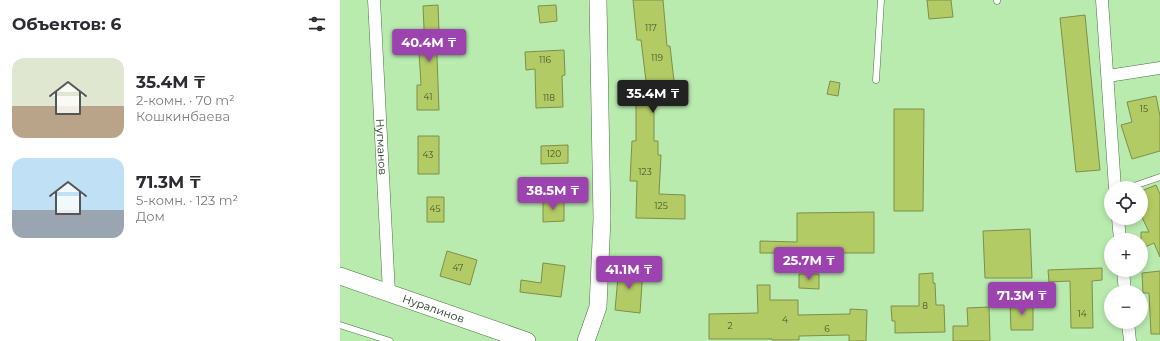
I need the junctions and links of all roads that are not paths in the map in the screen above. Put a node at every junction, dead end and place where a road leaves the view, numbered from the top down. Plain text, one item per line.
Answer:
1 (374, 0) edge
2 (598, 0) edge
3 (881, 0) edge
4 (1102, 0) edge
5 (1160, 68) edge
6 (1108, 76) junction
7 (876, 80) dead end
8 (1160, 178) edge
9 (1116, 181) edge
10 (1148, 182) edge
11 (340, 276) edge
12 (389, 293) junction
13 (340, 326) edge
14 (1129, 329) edge
15 (390, 341) edge
16 (527, 341) edge
17 (586, 341) edge
18 (1130, 341) edge

1 - 12 street, Нугманов
2 - 17 main road
3 - 7 lane
4 - 6 street
5 - 6 street
6 - 9 street
8 - 10 lane
11 - 12 main road, Нуралинов
12 - 16 main road, Нуралинов
13 - 15 lane
14 - 18 street

